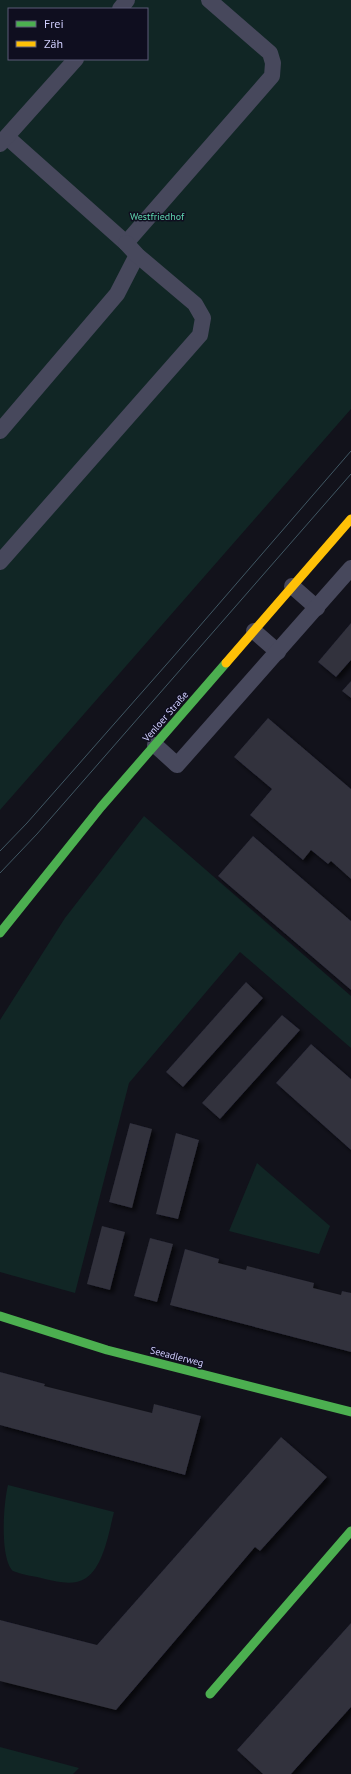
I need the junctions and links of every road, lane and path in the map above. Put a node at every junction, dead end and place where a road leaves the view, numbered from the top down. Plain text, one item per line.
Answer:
1 (127, 0) edge
2 (209, 0) edge
3 (121, 8) edge
4 (75, 60) edge
5 (3, 140) edge
6 (132, 249) junction
7 (0, 431) edge
8 (351, 519) edge
9 (0, 562) edge
10 (351, 568) edge
11 (292, 586) junction
12 (317, 608) junction
13 (254, 631) junction
14 (278, 652) junction
15 (155, 745) junction
16 (0, 932) edge
17 (0, 1316) edge
18 (351, 1412) edge
19 (351, 1531) edge
20 (210, 1694) dead end

1 - 3 lane
2 - 6 lane
4 - 5 lane
5 - 6 lane
6 - 7 lane
6 - 9 lane
8 - 11 street, Venloer Straße
10 - 12 lane
11 - 12 lane
11 - 13 street, Venloer Straße
12 - 14 lane
13 - 14 lane
13 - 15 street, Venloer Straße
14 - 15 lane
15 - 16 street, Venloer Straße
17 - 18 street, Seeadlerweg
19 - 20 street

